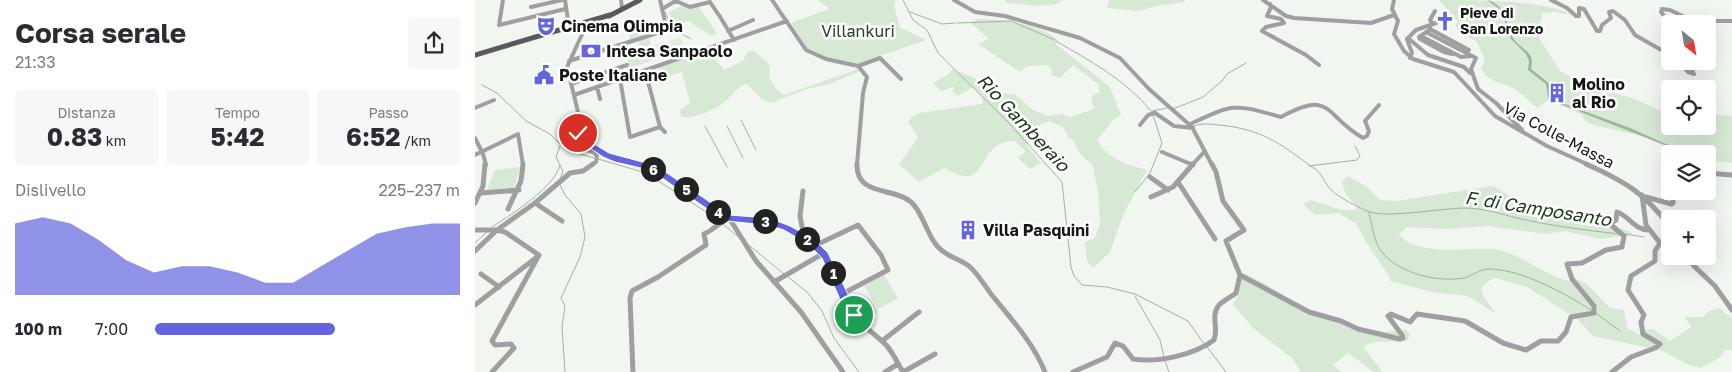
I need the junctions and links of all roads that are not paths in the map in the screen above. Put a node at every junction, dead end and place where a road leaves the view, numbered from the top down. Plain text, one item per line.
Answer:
1 (503, 0) edge
2 (563, 0) edge
3 (621, 0) edge
4 (640, 0) edge
5 (660, 0) edge
6 (677, 0) edge
7 (772, 0) edge
8 (955, 0) edge
9 (1263, 0) edge
10 (1394, 0) edge
11 (1551, 0) edge
12 (1270, 4) junction
13 (531, 7) dead end
14 (565, 8) junction
15 (622, 9) junction
16 (661, 9) junction
17 (1435, 11) dead end
18 (1394, 15) junction
19 (1664, 15) edge
20 (1681, 15) edge
21 (753, 20) dead end
22 (1732, 20) edge
23 (1716, 21) edge
24 (787, 22) junction
25 (581, 27) junction
26 (569, 28) junction
27 (1432, 30) junction
28 (1439, 30) dead end
29 (729, 31) junction
30 (1426, 32) junction
31 (579, 36) junction
32 (1420, 36) junction
33 (1408, 38) junction
34 (1435, 39) junction
35 (734, 40) junction
36 (1431, 41) junction
37 (1661, 50) edge
38 (1469, 53) junction
39 (1453, 54) junction
40 (475, 55) edge
41 (1410, 58) junction
42 (569, 61) junction
43 (1319, 64) dead end
44 (627, 65) dead end
45 (858, 66) junction
46 (645, 70) junction
47 (1686, 70) edge
48 (1692, 70) edge
49 (1473, 76) junction
50 (620, 79) junction
51 (901, 79) dead end
52 (571, 84) junction
53 (597, 87) junction
54 (574, 95) junction
55 (600, 99) dead end
56 (494, 100) dead end
57 (1379, 105) dead end
58 (475, 108) edge
59 (1140, 125) dead end
60 (1192, 126) junction
61 (659, 127) junction
62 (665, 132) dead end
63 (1525, 133) junction
64 (578, 136) junction
65 (475, 138) edge
66 (483, 151) junction
67 (1205, 151) junction
68 (1162, 152) dead end
69 (475, 155) edge
70 (1193, 165) junction
71 (1716, 174) edge
72 (1732, 175) edge
73 (1149, 177) dead end
74 (1178, 182) junction
75 (519, 190) junction
76 (1168, 190) junction
77 (803, 191) dead end
78 (481, 193) junction
79 (1643, 196) junction
80 (1151, 197) dead end
81 (1673, 200) edge
82 (475, 203) edge
83 (535, 203) junction
84 (508, 209) dead end
85 (1661, 217) edge
86 (728, 218) junction
87 (740, 219) junction
88 (562, 221) dead end
89 (735, 225) junction
90 (475, 230) edge
91 (497, 230) junction
92 (1648, 230) junction
93 (801, 235) junction
94 (1215, 239) dead end
95 (816, 246) junction
96 (475, 251) edge
97 (823, 253) junction
98 (539, 255) junction
99 (1693, 265) edge
100 (481, 274) dead end
101 (1240, 275) junction
102 (774, 282) junction
103 (499, 287) junction
104 (842, 294) junction
105 (475, 305) edge
106 (1732, 310) edge
107 (919, 312) dead end
108 (882, 341) junction
109 (935, 354) dead end
110 (898, 364) junction
111 (492, 372) edge
112 (633, 372) edge
113 (843, 372) edge
114 (885, 372) edge
115 (903, 372) edge
116 (1045, 372) edge
117 (1073, 372) edge
118 (1612, 372) edge

1 - 14 street
2 - 13 street
2 - 14 street
3 - 15 street
4 - 15 main road
5 - 16 street
6 - 16 street
6 - 29 street
7 - 24 street
8 - 60 street
9 - 12 street
10 - 18 street
11 - 37 street
12 - 18 street
12 - 43 street
14 - 26 street
15 - 25 main road
16 - 42 street
17 - 33 street
18 - 41 street
19 - 20 street
21 - 29 street
22 - 23 street
24 - 35 street
24 - 45 street
25 - 26 main road
25 - 31 street
25 - 31 street
25 - 40 main road
26 - 40 main road
27 - 28 street
27 - 30 street
27 - 38 street
29 - 35 street
30 - 32 street
30 - 34 street
31 - 42 street
32 - 36 street
32 - 39 street
33 - 41 street
33 - 49 street
34 - 36 street
34 - 38 street
35 - 46 street
36 - 39 street
38 - 39 street
38 - 49 street
41 - 63 street, Via Colle-Massa
42 - 52 street
44 - 52 street
45 - 51 street
45 - 116 street
46 - 50 street
46 - 61 street
47 - 48 street
49 - 63 street
50 - 53 street
50 - 61 street
52 - 54 street
53 - 54 street
53 - 55 street
54 - 64 street
56 - 58 street
57 - 60 street
59 - 60 street
60 - 67 street
61 - 62 street
63 - 79 street, Via Colle-Massa
64 - 83 street
64 - 86 street
65 - 66 street
66 - 69 street
66 - 75 street
66 - 78 street
67 - 70 street
67 - 101 street
68 - 70 street
70 - 74 street
71 - 72 street
73 - 76 street
74 - 76 street
74 - 94 street
75 - 78 street
75 - 84 street
76 - 80 street
77 - 93 street
78 - 82 street
79 - 81 street
79 - 85 street, Via Colle-Massa
79 - 92 street
83 - 88 street
83 - 91 street
86 - 87 street
86 - 89 street
86 - 112 street
87 - 89 street
87 - 93 street
89 - 102 street
90 - 91 street
91 - 96 street
91 - 98 street
92 - 101 street
92 - 118 street
93 - 95 street
95 - 97 street
95 - 104 street
97 - 102 street
97 - 104 street
98 - 103 street
98 - 111 street
99 - 106 street
100 - 103 street
101 - 117 street
102 - 113 street
103 - 105 street
104 - 108 street
107 - 108 street
108 - 110 street
109 - 115 street
110 - 114 street
110 - 115 street

